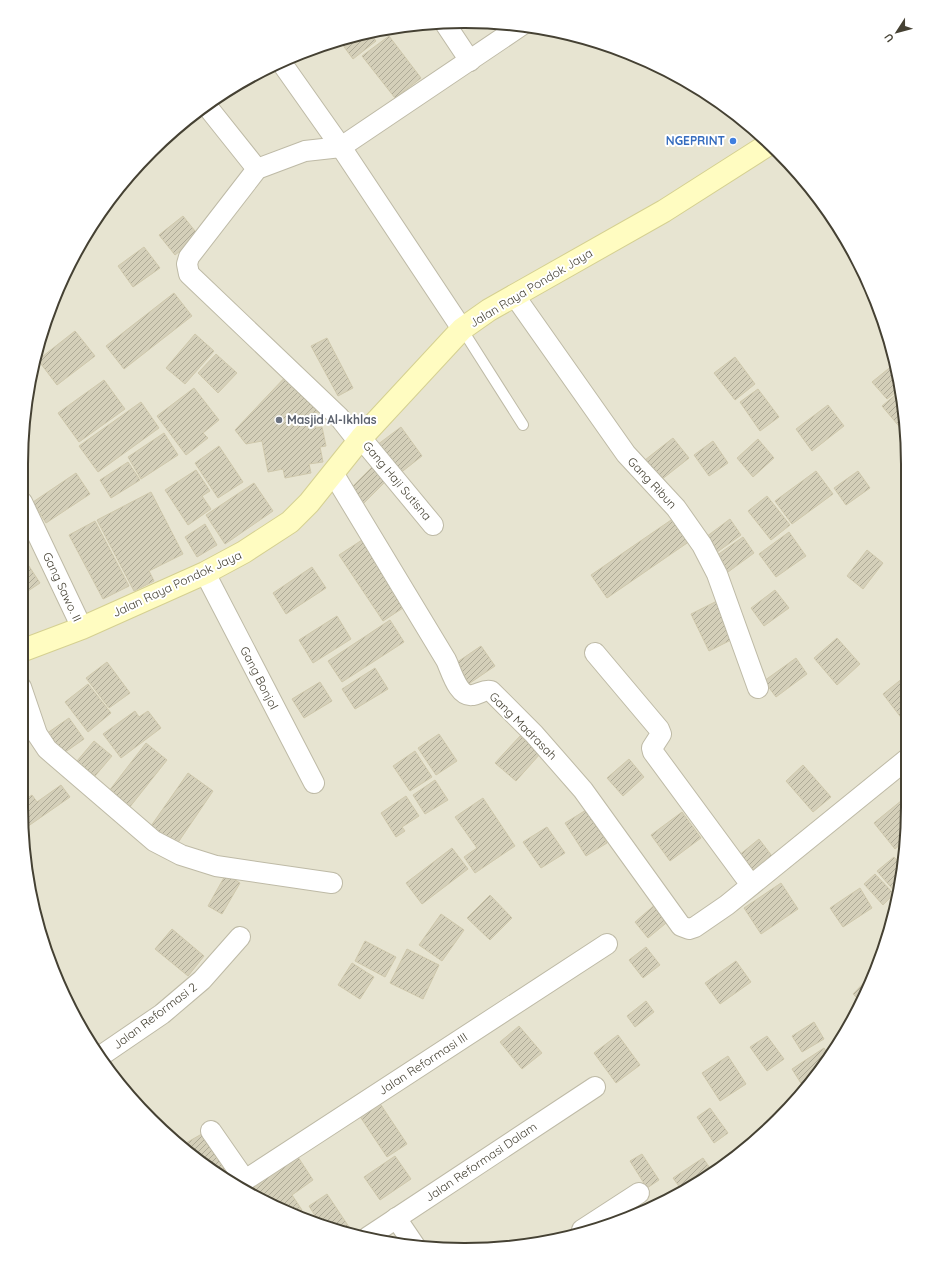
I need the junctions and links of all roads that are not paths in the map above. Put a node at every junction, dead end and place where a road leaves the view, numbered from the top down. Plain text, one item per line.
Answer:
1 (448, 29) edge
2 (513, 31) edge
3 (470, 61) junction
4 (284, 67) edge
5 (210, 110) edge
6 (342, 147) junction
7 (764, 147) edge
8 (257, 169) junction
9 (514, 295) junction
10 (462, 329) junction
11 (523, 425) dead end
12 (360, 440) junction
13 (333, 473) junction
14 (28, 515) edge
15 (433, 525) dead end
16 (205, 573) junction
17 (82, 628) junction
18 (28, 649) edge
19 (595, 653) dead end
20 (758, 688) dead end
21 (28, 708) edge
22 (901, 763) edge
23 (314, 783) dead end
24 (332, 883) dead end
25 (751, 885) junction
26 (240, 937) dead end
27 (607, 944) dead end
28 (105, 1053) edge
29 (594, 1087) dead end
30 (211, 1131) dead end
31 (242, 1182) edge
32 (639, 1193) dead end
33 (396, 1218) junction
34 (591, 1224) edge
35 (373, 1233) edge
36 (410, 1239) edge

1 - 3 street
2 - 3 street
3 - 6 street
4 - 6 street
5 - 8 street
6 - 8 street
6 - 10 street
7 - 9 main road, Jalan Raya Pondok Jaya
8 - 12 street, Gang Haji Sutisna
9 - 10 main road, Jalan Raya Pondok Jaya
9 - 20 street, Gang Ribun
10 - 11 lane
10 - 12 main road, Jalan Raya Pondok Jaya
12 - 13 main road, Jalan Raya Pondok Jaya
12 - 15 street, Gang Haji Sutisna
13 - 16 main road, Jalan Raya Pondok Jaya
13 - 25 street, Gang Madrasah
14 - 17 street, Gang Sawo. II
16 - 17 main road, Jalan Raya Pondok Jaya
16 - 23 street, Gang Bonjol
17 - 18 main road, Jalan Raya Pondok Jaya
19 - 25 street
21 - 24 street
22 - 25 street
26 - 28 street, Jalan Reformasi 2
27 - 31 street, Jalan Reformasi III
29 - 33 street, Jalan Reformasi Dalam
30 - 31 street
32 - 34 street
33 - 35 street, Jalan Reformasi Dalam
33 - 36 street

